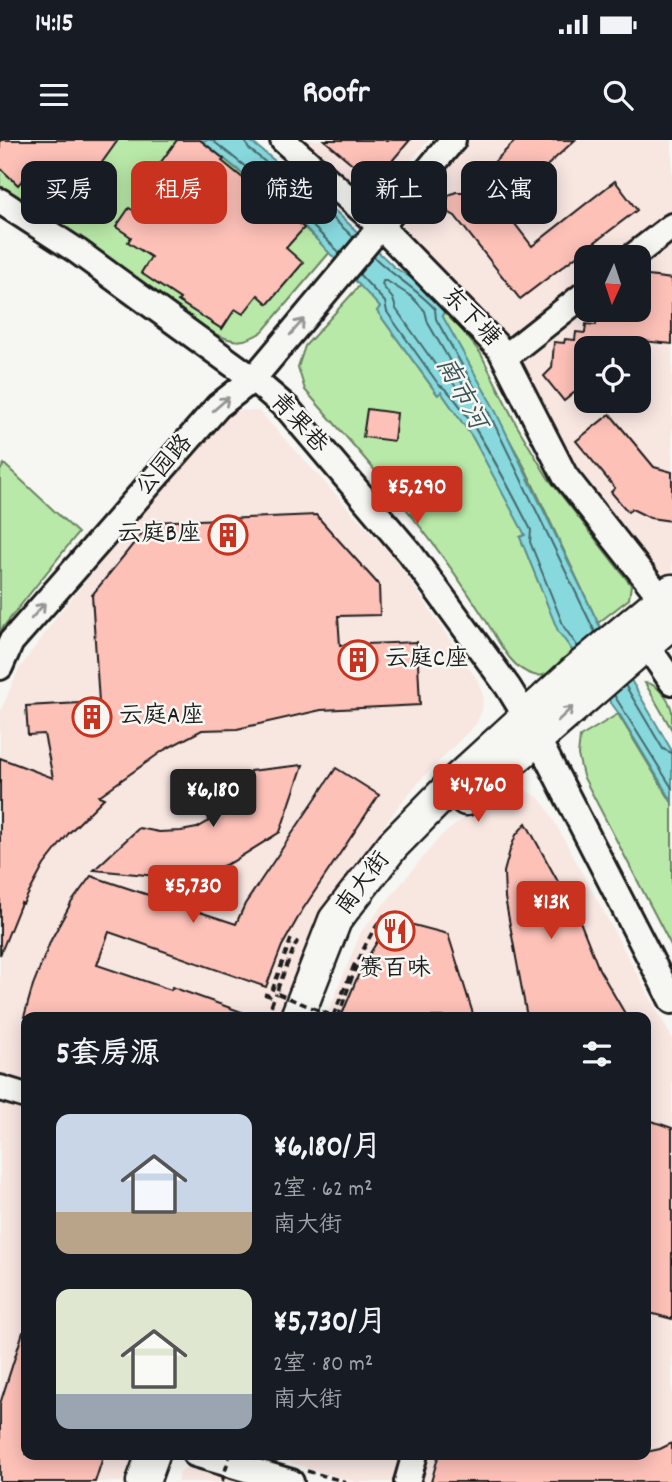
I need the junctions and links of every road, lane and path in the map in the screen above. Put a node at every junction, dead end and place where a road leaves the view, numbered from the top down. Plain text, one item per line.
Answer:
1 (283, 140) edge
2 (453, 140) edge
3 (0, 201) edge
4 (672, 226) edge
5 (377, 233) junction
6 (647, 245) edge
7 (574, 302) edge
8 (505, 357) junction
9 (253, 379) junction
10 (669, 604) edge
11 (631, 646) junction
12 (0, 667) edge
13 (672, 682) edge
14 (533, 729) junction
15 (385, 915) dead end
16 (358, 965) junction
17 (276, 993) junction
18 (264, 994) dead end
19 (672, 1001) edge
20 (269, 1012) edge
21 (299, 1012) edge
22 (319, 1012) edge
23 (323, 1012) edge
24 (335, 1012) edge
25 (340, 1012) edge
26 (0, 1088) edge
27 (21, 1094) edge
28 (151, 1460) edge
29 (170, 1460) edge
30 (216, 1460) edge
31 (228, 1460) edge
32 (413, 1460) edge
33 (143, 1482) edge
34 (163, 1482) edge
35 (222, 1482) edge
36 (291, 1482) edge
37 (407, 1482) edge

1 - 5 street, 东下塘
2 - 5 street
3 - 9 street, 青果巷
4 - 6 street
5 - 8 street, 东下塘
9 -> 5 street, 公园路
7 - 8 street
8 - 10 street, 东下塘
12 -> 9 street, 公园路
9 - 14 street, 青果巷
10 - 11 main road
11 - 13 street
11 - 14 main road
14 - 19 street, 青果巷
14 - 21 main road, 南大街
14 - 22 main road, 南大街
15 - 16 path
16 - 24 path, bridge
16 - 25 path
17 - 18 path, bridge
17 - 20 path
17 - 23 path, bridge
26 - 27 street
28 - 33 main road
29 - 34 main road
30 - 36 street
31 - 35 path, bridge
32 - 37 street

